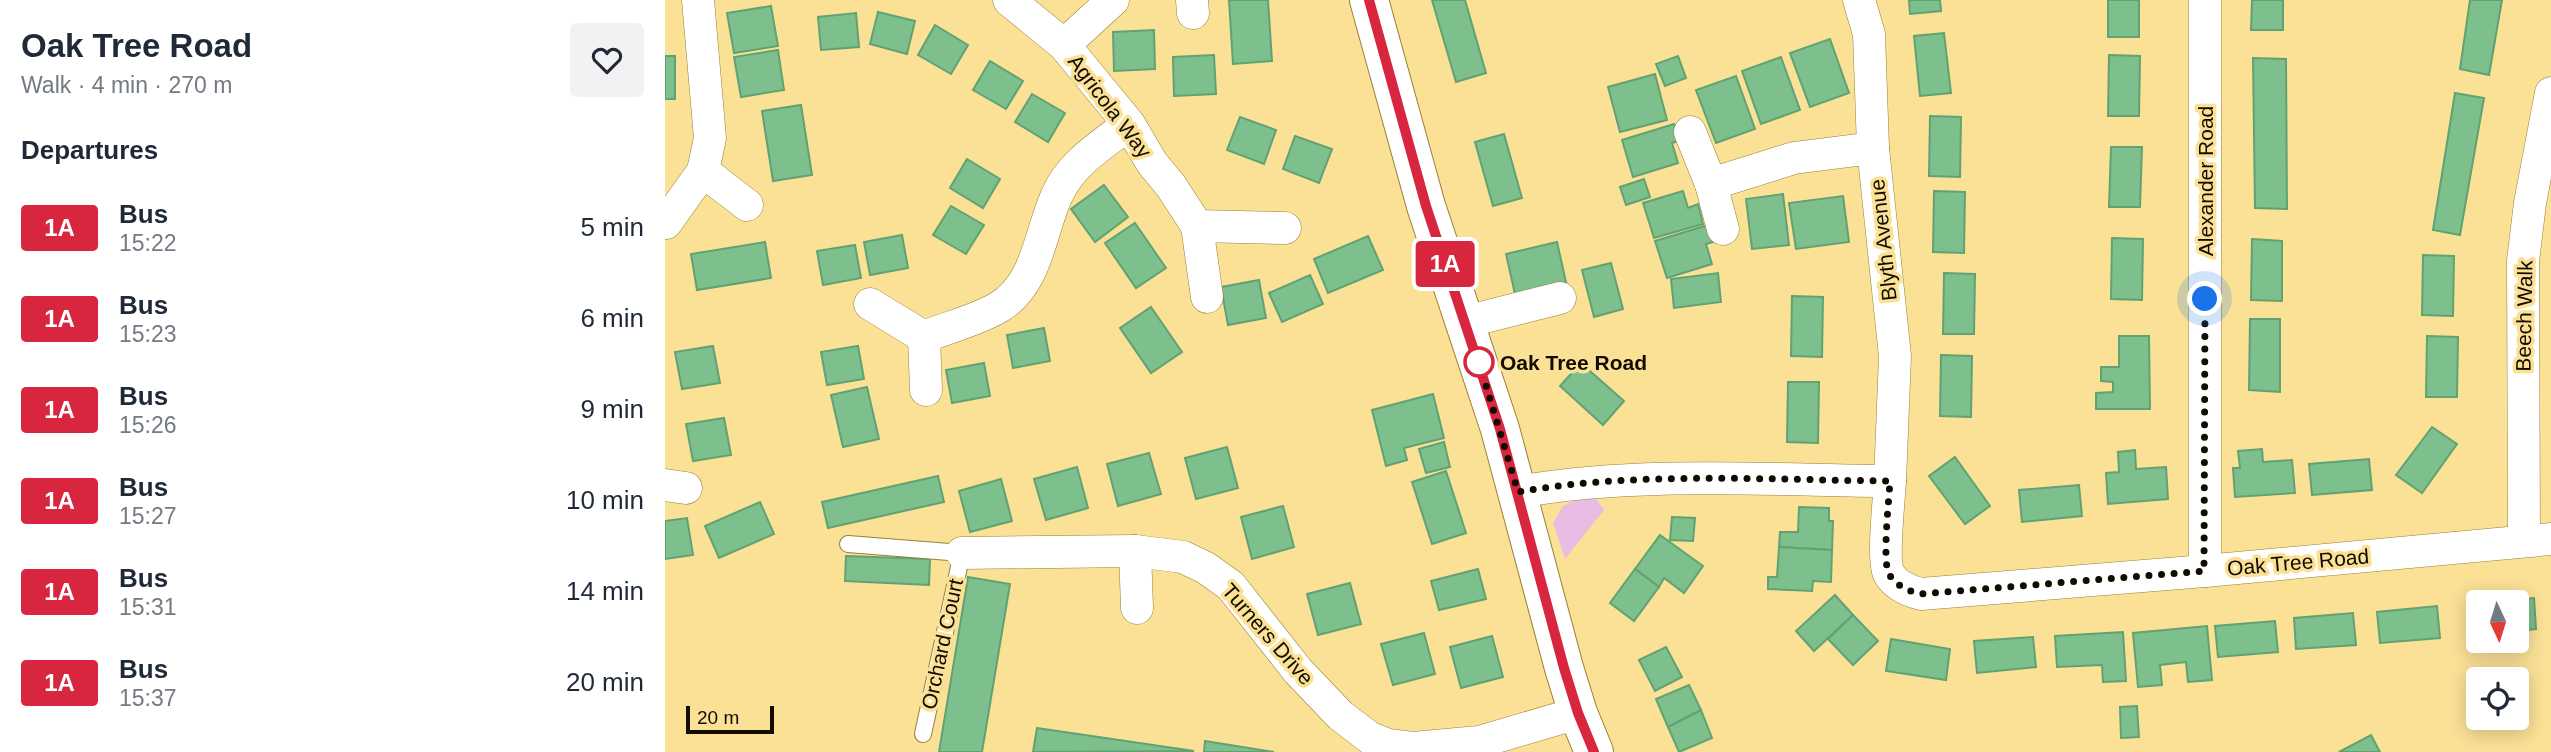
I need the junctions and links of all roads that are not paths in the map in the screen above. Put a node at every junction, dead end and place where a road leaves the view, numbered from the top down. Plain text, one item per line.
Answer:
1 (698, 0) edge
2 (1009, 0) edge
3 (1113, 0) edge
4 (1369, 0) edge
5 (1859, 0) edge
6 (2205, 0) edge
7 (1064, 45) junction
8 (2551, 93) edge
9 (1129, 124) junction
10 (1690, 132) dead end
11 (1873, 148) junction
12 (703, 171) junction
13 (1711, 184) junction
14 (747, 205) dead end
15 (666, 223) edge
16 (1197, 226) junction
17 (1285, 228) dead end
18 (1723, 229) dead end
19 (1207, 297) dead end
20 (1560, 299) dead end
21 (870, 304) dead end
22 (1465, 322) junction
23 (924, 337) junction
24 (926, 390) dead end
25 (1890, 481) junction
26 (1518, 492) junction
27 (2538, 540) edge
28 (848, 544) dead end
29 (1135, 551) junction
30 (962, 553) junction
31 (2204, 571) junction
32 (1137, 608) dead end
33 (1578, 713) junction
34 (923, 734) dead end
35 (1388, 748) edge
36 (1594, 752) edge

1 - 12 street
2 - 7 street, Agricola Way
3 - 7 street
4 - 22 street
5 - 11 street, Blyth Avenue
6 - 31 street, Alexander Road
7 - 9 street, Agricola Way
8 - 27 street, Beech Walk
9 - 16 street, Agricola Way
9 - 23 street
10 - 13 street
11 - 13 street
11 - 25 street, Blyth Avenue
12 - 14 street
12 - 15 street
13 - 18 street
16 - 17 street
16 - 19 street, Agricola Way
20 - 22 street
21 - 23 street
22 - 26 street
23 - 24 street
25 - 26 street
25 - 31 street, Oak Tree Road
26 - 33 street
27 - 31 street, Oak Tree Road
28 - 30 lane
29 - 30 street, Turners Drive
29 - 32 street
29 - 35 street, Turners Drive
30 - 34 lane, Orchard Court
33 - 35 street, Turners Drive
33 - 36 street

